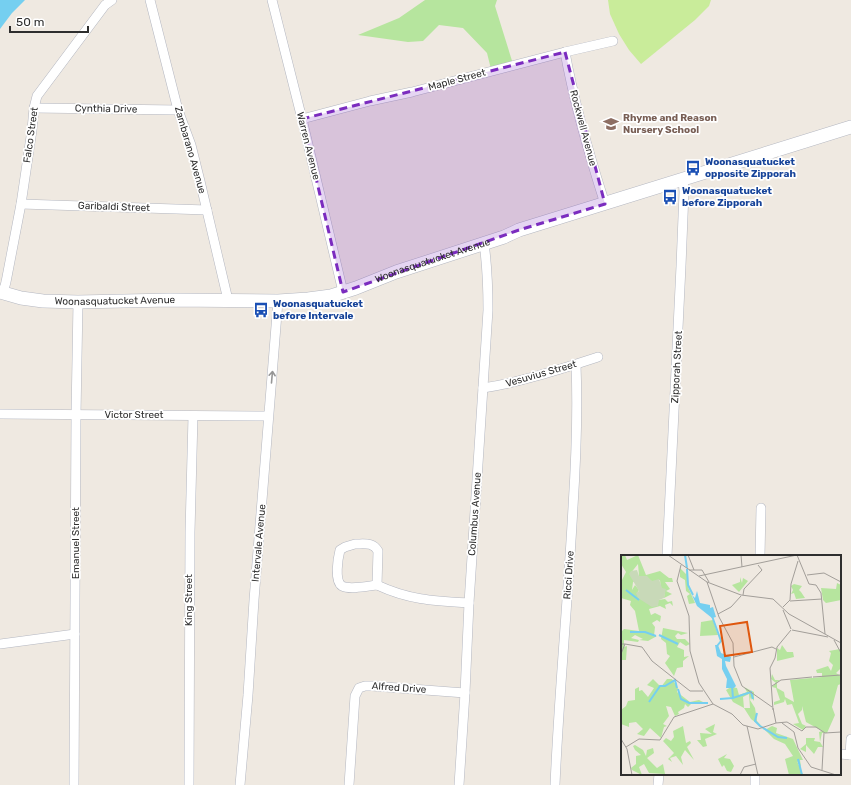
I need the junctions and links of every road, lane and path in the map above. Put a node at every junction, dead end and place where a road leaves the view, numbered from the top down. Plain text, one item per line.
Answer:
1 (112, 0) edge
2 (150, 0) edge
3 (272, 0) edge
4 (613, 41) dead end
5 (565, 52) junction
6 (34, 108) junction
7 (178, 110) junction
8 (302, 119) junction
9 (851, 126) edge
10 (683, 179) junction
11 (21, 204) junction
12 (605, 204) junction
13 (207, 210) junction
14 (484, 243) junction
15 (343, 292) junction
16 (2, 293) edge
17 (228, 300) junction
18 (278, 301) junction
19 (78, 302) junction
20 (598, 357) dead end
21 (576, 365) junction
22 (483, 388) junction
23 (0, 414) edge
24 (76, 415) junction
25 (193, 416) junction
26 (268, 416) junction
27 (761, 508) dead end
28 (667, 555) edge
29 (760, 555) edge
30 (377, 585) junction
31 (469, 603) junction
32 (75, 634) junction
33 (0, 644) edge
34 (465, 693) junction
35 (851, 739) edge
36 (850, 755) edge
37 (659, 775) edge
38 (74, 785) edge
39 (189, 785) edge
40 (240, 785) edge
41 (349, 785) edge
42 (459, 785) edge
43 (555, 785) edge
44 (658, 785) edge

1 - 6 street, Falco Street
2 - 7 street, Zambarano Avenue
3 - 8 street, Warren Avenue
4 - 5 street, Maple Street
5 - 8 street, Maple Street
5 - 12 street, Rockwell Avenue
6 - 7 street, Cynthia Drive
6 - 11 street, Falco Street
7 - 13 street, Zambarano Avenue
8 - 15 street, Warren Avenue
9 - 10 street, Woonasquatucket Avenue
10 - 12 street, Woonasquatucket Avenue
10 - 28 street, Zipporah Street
11 - 13 street, Garibaldi Street
11 - 16 street, Falco Street
12 - 14 street, Woonasquatucket Avenue
13 - 17 street, Zambarano Avenue
14 - 15 street, Woonasquatucket Avenue
14 - 22 street, Columbus Avenue
15 - 18 street, Woonasquatucket Avenue
16 - 19 street, Woonasquatucket Avenue
17 - 18 street, Woonasquatucket Avenue
17 - 19 street, Woonasquatucket Avenue
26 -> 18 street, Intervale Avenue
19 - 24 street, Emanuel Street
20 - 21 street, Vesuvius Street
21 - 22 street, Vesuvius Street
21 - 43 street, Ricci Drive
22 - 31 street, Columbus Avenue
23 - 24 street, Victor Street
24 - 25 street, Victor Street
24 - 32 street, Emanuel Street
25 - 26 street, Victor Street
25 - 39 street, King Street
26 - 40 street, Intervale Avenue
27 - 29 street
30 - 30 street
30 - 31 street
31 - 34 street, Columbus Avenue
32 - 33 street
32 - 38 street, Emanuel Street
34 - 41 street, Alfred Drive
34 - 42 street, Columbus Avenue
35 - 36 street
37 - 44 street

